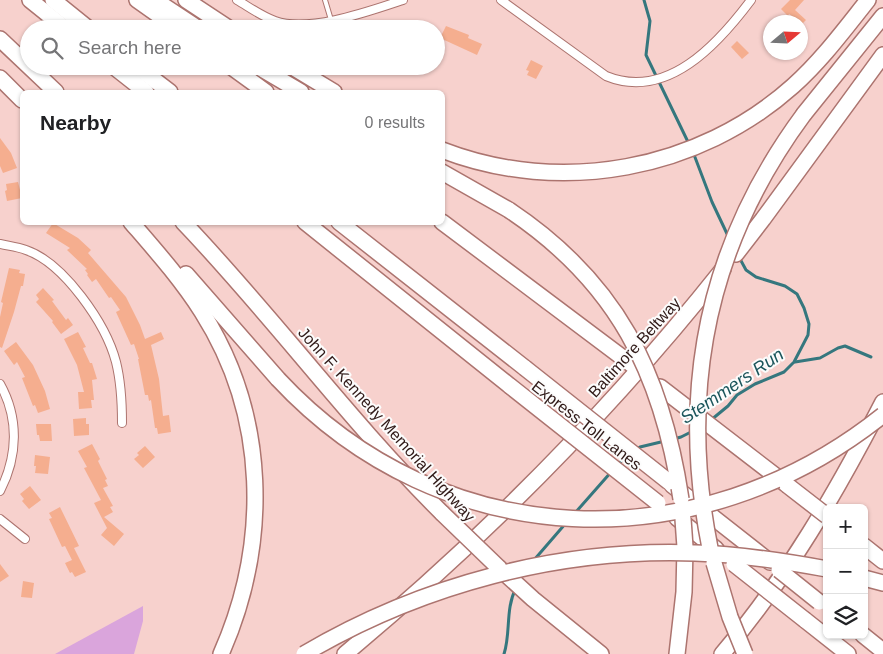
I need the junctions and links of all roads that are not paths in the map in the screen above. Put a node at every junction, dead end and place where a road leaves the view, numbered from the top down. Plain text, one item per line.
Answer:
1 (30, 0) edge
2 (53, 0) edge
3 (137, 0) edge
4 (155, 0) edge
5 (186, 0) edge
6 (237, 0) edge
7 (325, 0) edge
8 (403, 0) edge
9 (501, 0) edge
10 (751, 0) edge
11 (868, 0) edge
12 (883, 16) edge
13 (55, 20) edge
14 (78, 20) edge
15 (165, 20) edge
16 (185, 20) edge
17 (216, 20) edge
18 (274, 20) edge
19 (331, 20) joint
20 (0, 39) edge
21 (883, 55) edge
22 (20, 58) edge
23 (38, 75) edge
24 (124, 75) edge
25 (148, 75) edge
26 (242, 75) edge
27 (272, 75) edge
28 (306, 75) edge
29 (0, 78) edge
30 (54, 90) edge
31 (143, 90) edge
32 (167, 90) edge
33 (263, 90) edge
34 (298, 90) edge
35 (331, 90) edge
36 (20, 98) edge
37 (445, 151) edge
38 (445, 174) edge
39 (445, 224) edge
40 (134, 225) edge
41 (143, 225) edge
42 (186, 225) edge
43 (310, 225) edge
44 (343, 225) edge
45 (0, 244) edge
46 (0, 384) edge
47 (883, 402) edge
48 (883, 415) edge
49 (122, 423) dead end
50 (0, 491) edge
51 (823, 513) edge
52 (0, 519) edge
53 (25, 539) dead end
54 (868, 549) edge
55 (883, 561) edge
56 (823, 568) edge
57 (868, 579) edge
58 (883, 583) edge
59 (823, 604) edge
60 (868, 639) edge
61 (883, 652) edge
62 (221, 654) edge
63 (304, 654) edge
64 (345, 654) edge
65 (601, 654) edge
66 (677, 654) edge
67 (722, 654) edge
68 (745, 654) edge
69 (848, 654) edge

1 - 13 highway
2 - 14 highway
3 - 15 highway
4 - 16 highway
5 - 17 highway
6 - 18 street
7 - 19 lane
8 - 19 street
9 - 10 street
11 - 37 highway
12 - 68 highway, bridge
20 - 22 highway
21 - 64 highway, Baltimore Beltway
23 - 30 highway
24 - 31 highway
25 - 32 highway
26 - 33 highway
27 - 34 highway
28 - 35 highway
29 - 36 highway
38 - 66 highway, bridge
39 - 51 highway, bridge
40 - 62 highway
41 - 48 highway, bridge
42 - 65 highway, John F. Kennedy Memorial Highway, bridge
43 - 69 highway, Express Toll Lanes, bridge
44 - 59 highway, Express Toll Lanes, bridge
45 - 49 street
46 - 50 street
47 - 67 highway
52 - 53 street
54 - 55 highway
56 - 63 highway, bridge
57 - 58 highway
60 - 61 highway

